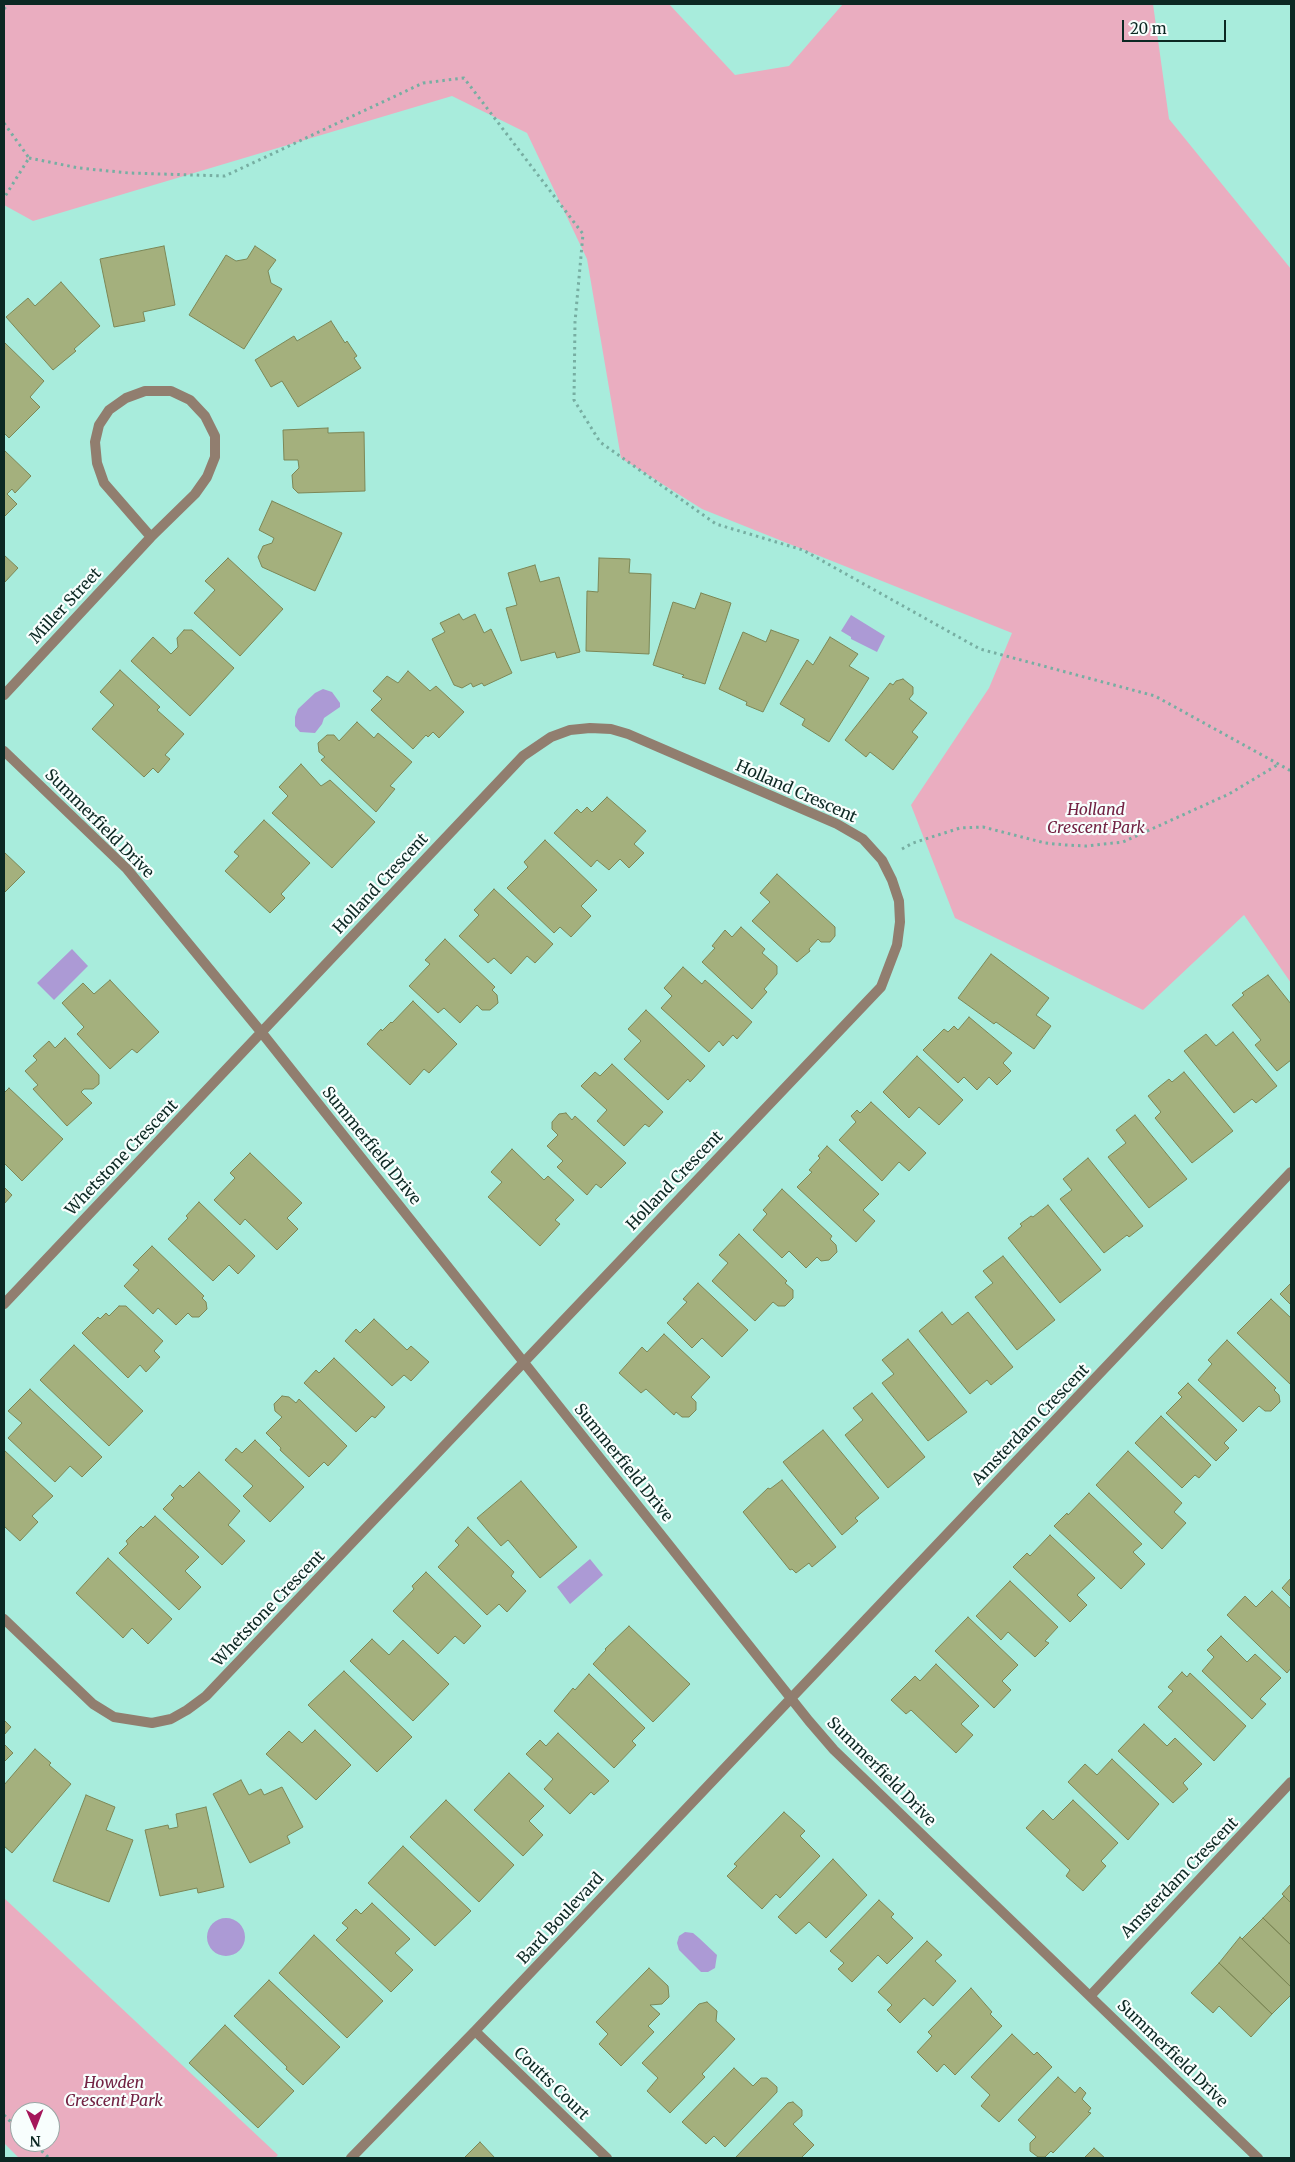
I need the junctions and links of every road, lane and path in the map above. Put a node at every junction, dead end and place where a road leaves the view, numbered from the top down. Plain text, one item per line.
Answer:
1 (8, 4) edge
2 (4, 9) edge
3 (4, 123) edge
4 (29, 158) junction
5 (4, 198) edge
6 (151, 538) junction
7 (4, 695) edge
8 (4, 751) edge
9 (1279, 764) junction
10 (1291, 771) edge
11 (882, 860) junction
12 (262, 1033) junction
13 (1291, 1172) edge
14 (4, 1304) edge
15 (524, 1363) junction
16 (4, 1619) edge
17 (791, 1698) junction
18 (1291, 1782) edge
19 (1091, 1995) junction
20 (476, 2031) junction
21 (350, 2158) edge
22 (607, 2158) edge
23 (1258, 2158) edge

1 - 2 path
3 - 4 path
4 - 5 path
4 - 9 path
6 - 6 street
6 - 7 street, Miller Street
8 - 12 street, Summerfield Drive
9 - 10 path
9 - 11 path
11 - 12 street, Holland Crescent
11 - 15 street, Holland Crescent
12 - 14 street, Whetstone Crescent
12 - 15 street, Summerfield Drive
13 - 17 street, Amsterdam Crescent
15 - 16 street, Whetstone Crescent
15 - 17 street, Summerfield Drive
17 - 19 street, Summerfield Drive
17 - 20 street, Bard Boulevard
18 - 19 street, Amsterdam Crescent
19 - 23 street, Summerfield Drive
20 - 21 street, Bard Boulevard
20 - 22 street, Coutts Court

